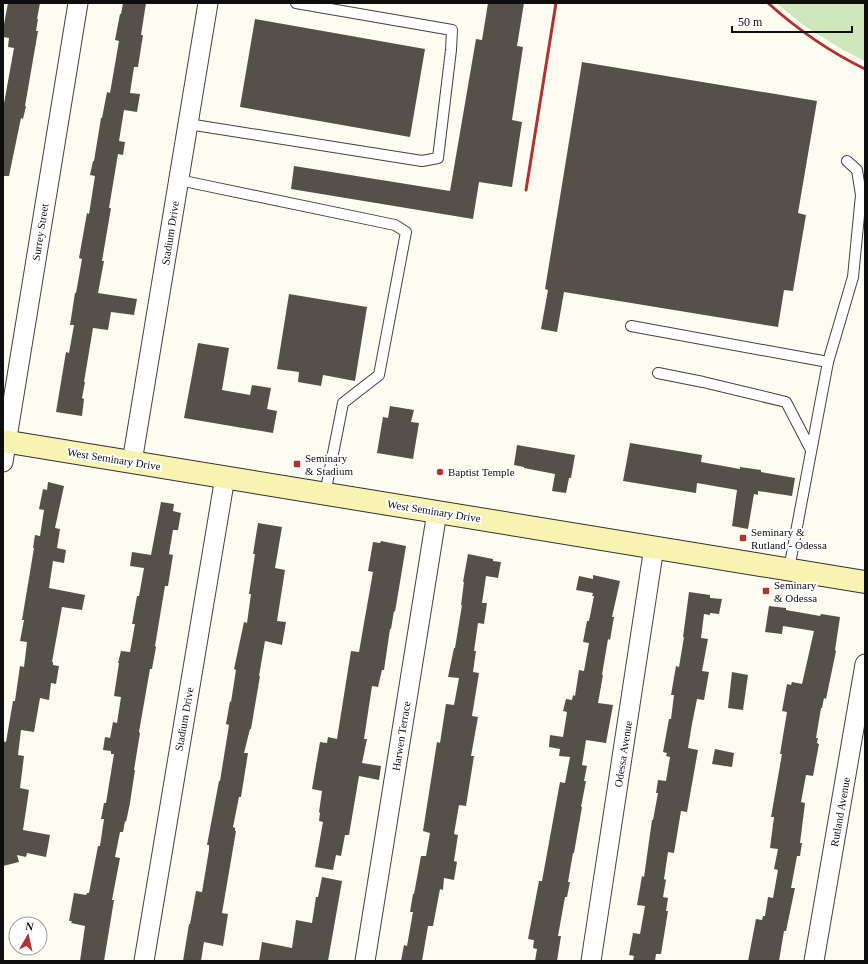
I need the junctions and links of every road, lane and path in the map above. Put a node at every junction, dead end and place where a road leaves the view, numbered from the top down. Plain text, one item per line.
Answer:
1 (78, 3) edge
2 (208, 3) edge
3 (296, 3) edge
4 (188, 124) junction
5 (847, 161) dead end
6 (179, 180) junction
7 (631, 326) dead end
8 (828, 362) junction
9 (658, 373) dead end
10 (4, 448) edge
11 (812, 450) junction
12 (132, 462) junction
13 (225, 477) junction
14 (325, 494) junction
15 (437, 512) junction
16 (654, 547) junction
17 (789, 569) junction
18 (865, 582) edge
19 (865, 664) edge
20 (144, 961) edge
21 (365, 961) edge
22 (591, 961) edge
23 (814, 961) edge

1 - 10 street, Surrey Street
2 - 4 street, Stadium Drive
3 - 4 lane
4 - 6 street, Stadium Drive
5 - 8 lane
6 - 12 street, Stadium Drive
6 - 14 lane
7 - 8 lane
8 - 11 lane
9 - 11 lane
10 - 12 main road, West Seminary Drive
11 - 17 lane
12 - 13 main road, West Seminary Drive
13 - 14 main road, West Seminary Drive
13 - 20 street, Stadium Drive
14 - 15 main road, West Seminary Drive
15 - 16 main road, West Seminary Drive
15 - 21 street, Harwen Terrace
16 - 17 main road, West Seminary Drive
16 - 22 street, Odessa Avenue
17 - 18 main road, West Seminary Drive
19 - 23 street, Rutland Avenue

